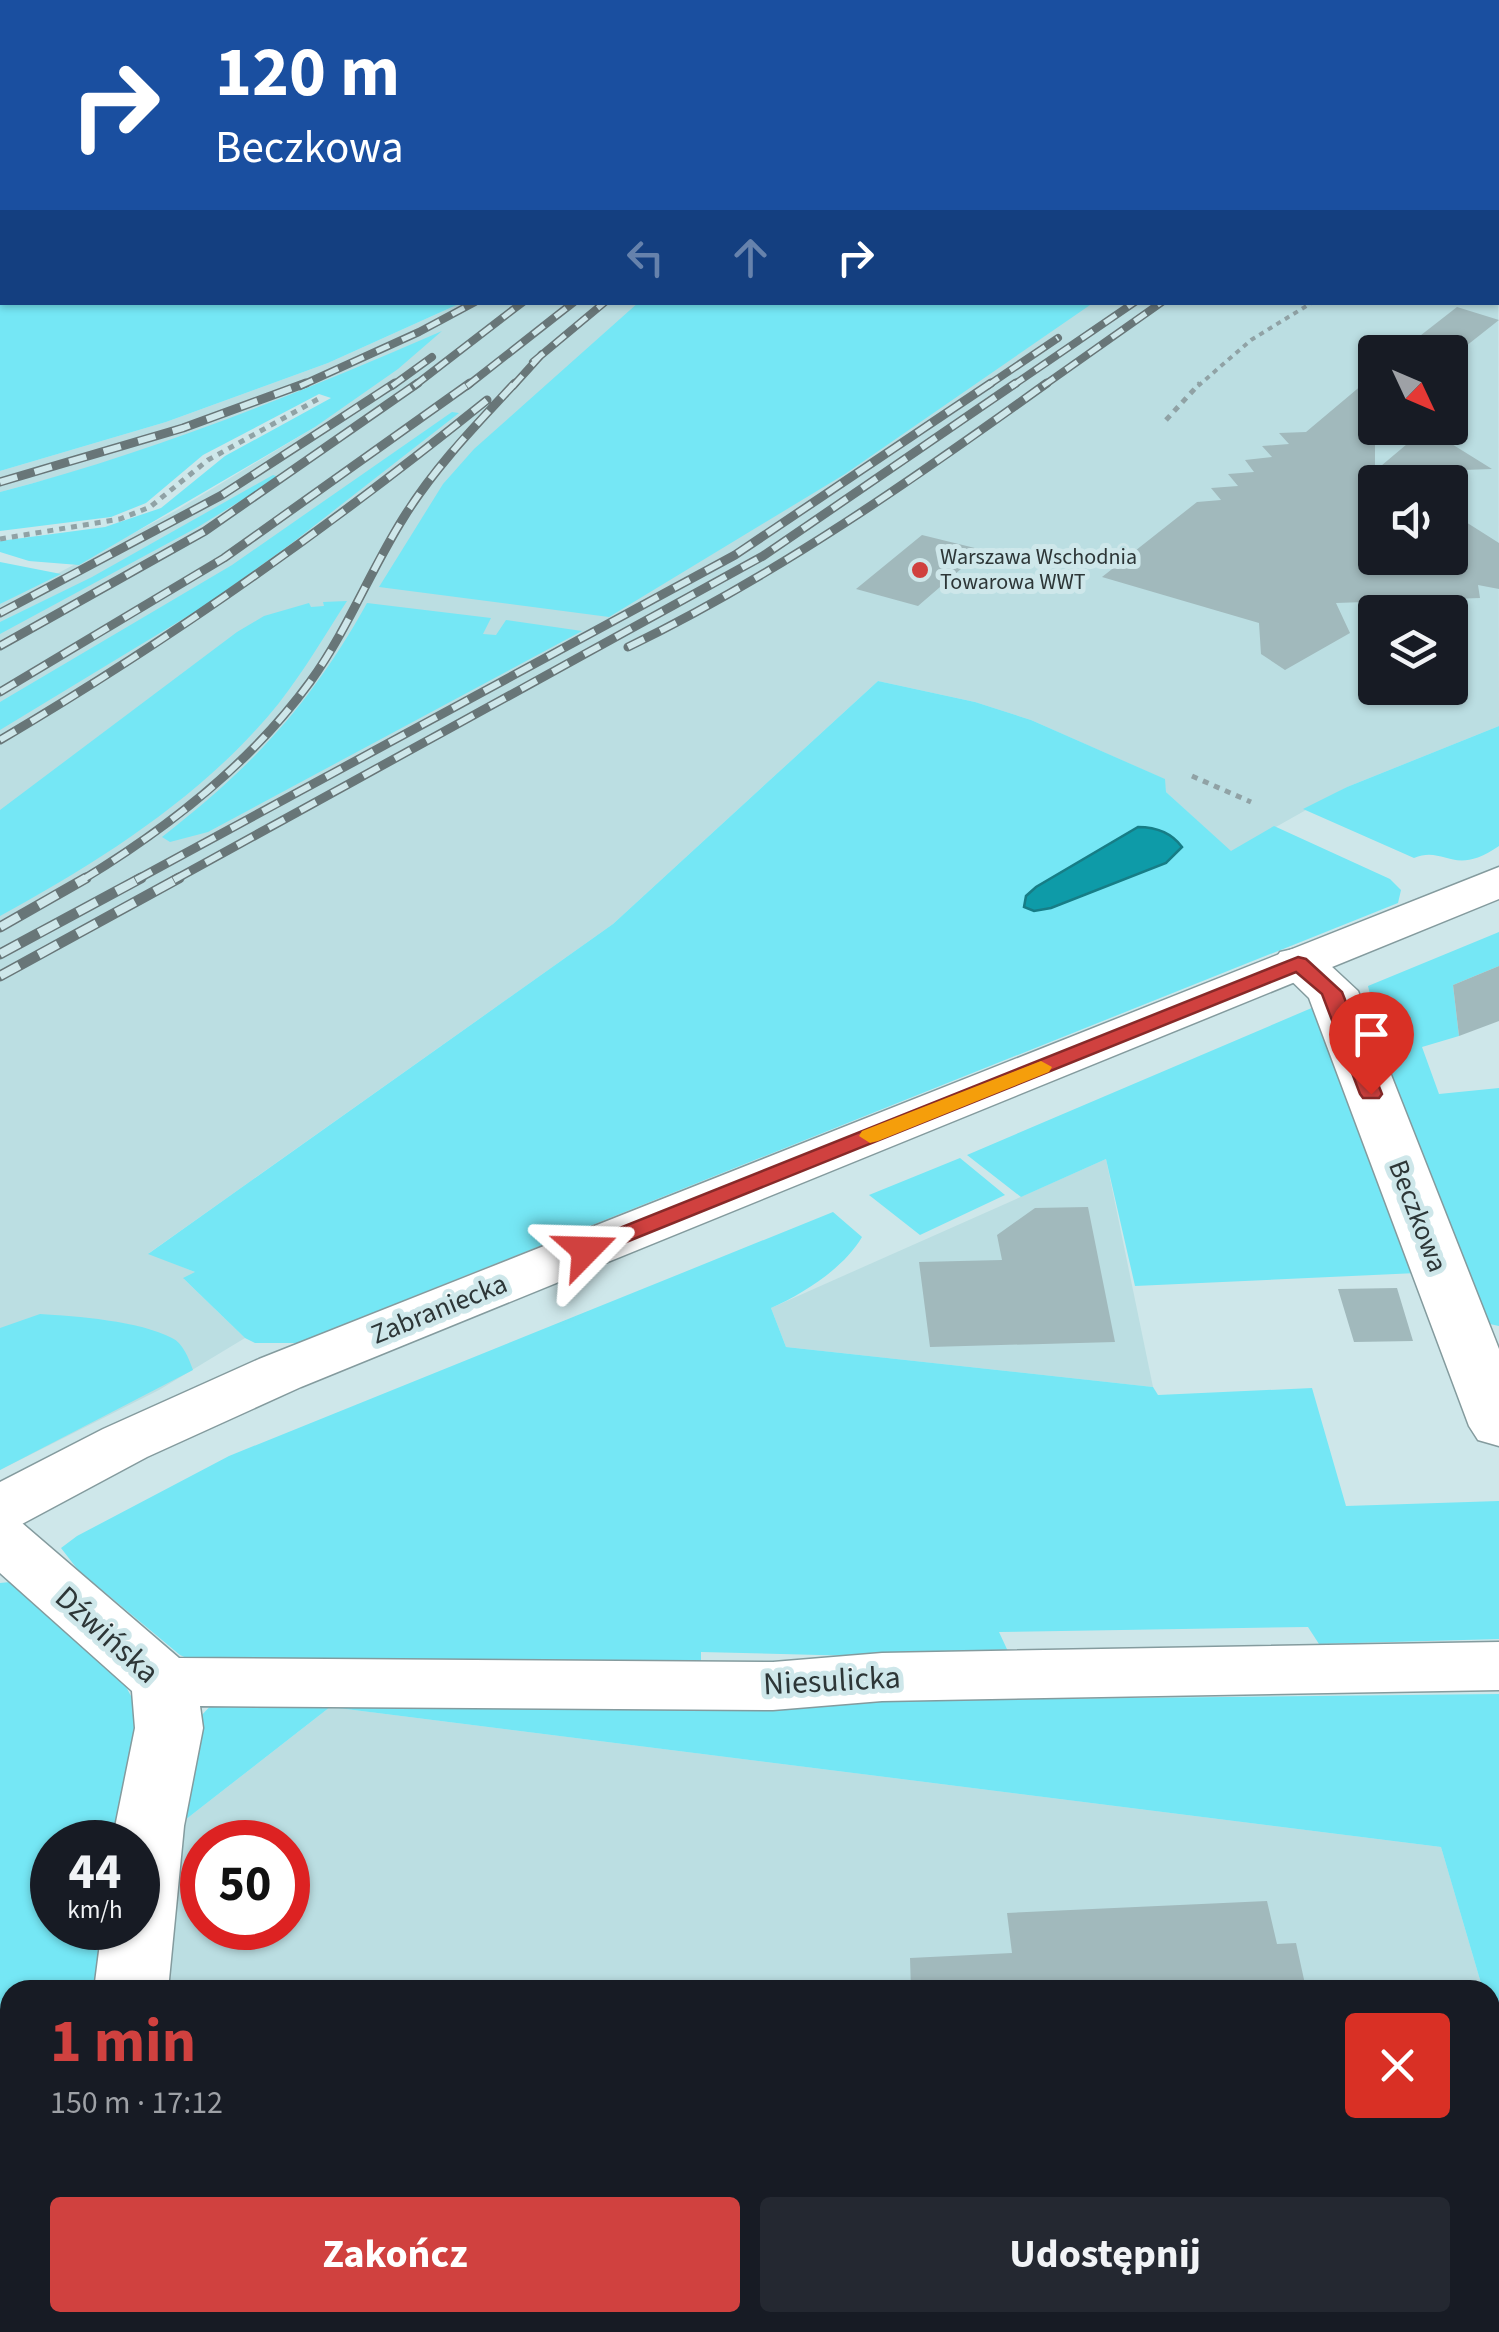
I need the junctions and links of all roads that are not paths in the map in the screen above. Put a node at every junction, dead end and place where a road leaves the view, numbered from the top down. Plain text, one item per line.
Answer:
1 (1499, 882) edge
2 (1298, 964) junction
3 (1480, 1336) edge
4 (1499, 1426) edge
5 (0, 1509) edge
6 (0, 1538) edge
7 (1499, 1666) edge
8 (164, 1682) junction
9 (132, 1980) edge

1 - 2 street, Zabraniecka
2 - 3 street, Beczkowa
2 - 5 street, Zabraniecka
3 - 4 street, Beczkowa
6 - 8 street, Dźwińska
7 - 8 street, Niesulicka
8 - 9 street, Dźwińska

